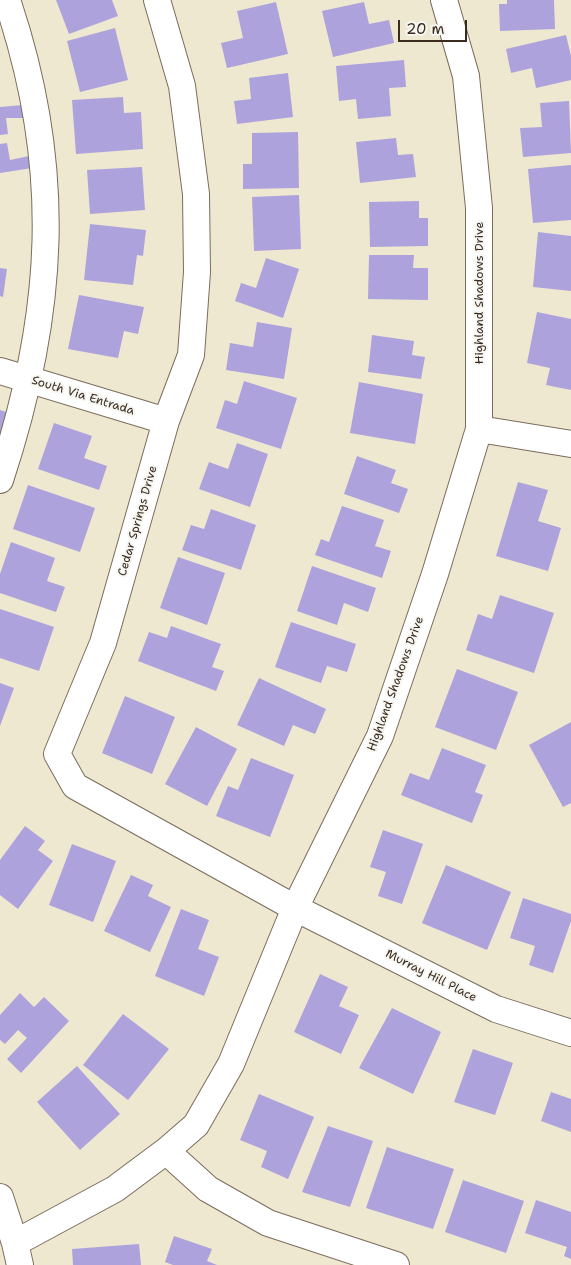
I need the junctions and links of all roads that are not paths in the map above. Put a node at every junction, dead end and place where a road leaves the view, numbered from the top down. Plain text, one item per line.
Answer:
1 (7, 0) edge
2 (157, 0) edge
3 (444, 0) edge
4 (0, 372) edge
5 (27, 380) junction
6 (166, 421) junction
7 (480, 429) junction
8 (571, 444) edge
9 (0, 480) edge
10 (295, 908) junction
11 (571, 1033) edge
12 (166, 1152) junction
13 (0, 1197) edge
14 (18, 1254) edge
15 (396, 1265) edge

1 - 5 street
2 - 6 street, Cedar Springs Drive
3 - 7 street, Highland Shadows Drive
4 - 5 street, South Via Entrada
5 - 6 street, South Via Entrada
5 - 9 street
6 - 10 street, Cedar Springs Drive
7 - 8 street
7 - 10 street, Highland Shadows Drive
10 - 11 street, Murray Hill Place
10 - 12 street, Highland Shadows Drive
12 - 14 street, Highland Shadows Drive
12 - 15 street
13 - 14 street

